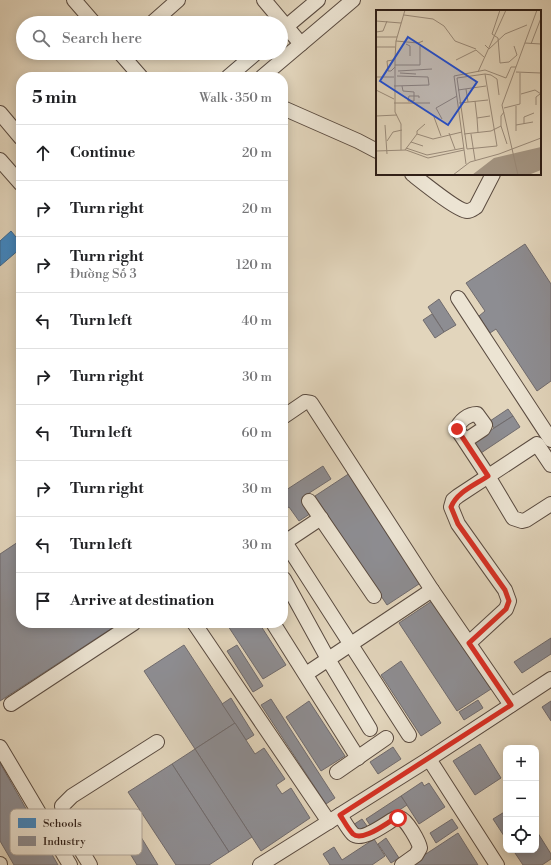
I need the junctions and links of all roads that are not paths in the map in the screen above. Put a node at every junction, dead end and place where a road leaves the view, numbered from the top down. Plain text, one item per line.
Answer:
1 (74, 0) edge
2 (178, 0) edge
3 (264, 0) edge
4 (318, 0) edge
5 (353, 0) edge
6 (88, 16) edge
7 (160, 16) edge
8 (275, 16) edge
9 (288, 26) edge
10 (288, 33) edge
11 (301, 44) junction
12 (288, 55) edge
13 (126, 60) edge
14 (248, 60) edge
15 (282, 60) edge
16 (137, 72) edge
17 (234, 72) edge
18 (268, 72) edge
19 (288, 110) edge
20 (0, 113) edge
21 (16, 132) edge
22 (376, 150) edge
23 (0, 160) edge
24 (413, 175) edge
25 (492, 175) edge
26 (16, 178) edge
27 (458, 298) dead end
28 (288, 414) edge
29 (551, 440) edge
30 (465, 441) dead end
31 (551, 465) edge
32 (488, 476) junction
33 (309, 501) dead end
34 (551, 504) edge
35 (321, 518) junction
36 (288, 538) edge
37 (288, 546) edge
38 (288, 586) edge
39 (432, 590) junction
40 (374, 596) dead end
41 (126, 628) edge
42 (198, 628) edge
43 (276, 628) edge
44 (469, 643) junction
45 (351, 644) junction
46 (328, 659) junction
47 (306, 674) junction
48 (551, 679) edge
49 (11, 704) dead end
50 (511, 705) junction
51 (370, 729) dead end
52 (409, 735) dead end
53 (386, 738) dead end
54 (157, 742) dead end
55 (0, 747) edge
56 (358, 758) junction
57 (429, 759) junction
58 (337, 772) dead end
59 (37, 809) edge
60 (63, 809) edge
61 (335, 818) junction
62 (64, 855) edge
63 (84, 855) edge
64 (70, 865) edge
65 (90, 865) edge
66 (260, 865) edge
67 (402, 865) edge
68 (497, 865) edge

1 - 6 street
2 - 7 street
3 - 8 street
4 - 9 street
5 - 11 street
10 - 11 street
11 - 12 street
13 - 16 street
14 - 17 street
15 - 18 street
19 - 22 street
20 - 21 street
23 - 26 street
24 - 25 street
27 - 29 street
28 - 39 street
30 - 32 street
31 - 32 street
32 - 34 street
32 - 44 street
33 - 35 street
35 - 36 street
35 - 40 street
37 - 45 street
38 - 46 street
39 - 44 street
39 - 45 street
41 - 49 street
42 - 61 street
43 - 47 street
44 - 50 street
45 - 46 street
45 - 52 street
46 - 47 street
46 - 51 street
47 - 56 street
48 - 50 street
50 - 57 street
53 - 56 street
54 - 60 street
55 - 59 street
56 - 58 street
57 - 61 street
57 - 68 street
61 - 66 street
61 - 67 street
62 - 64 street
63 - 65 street

